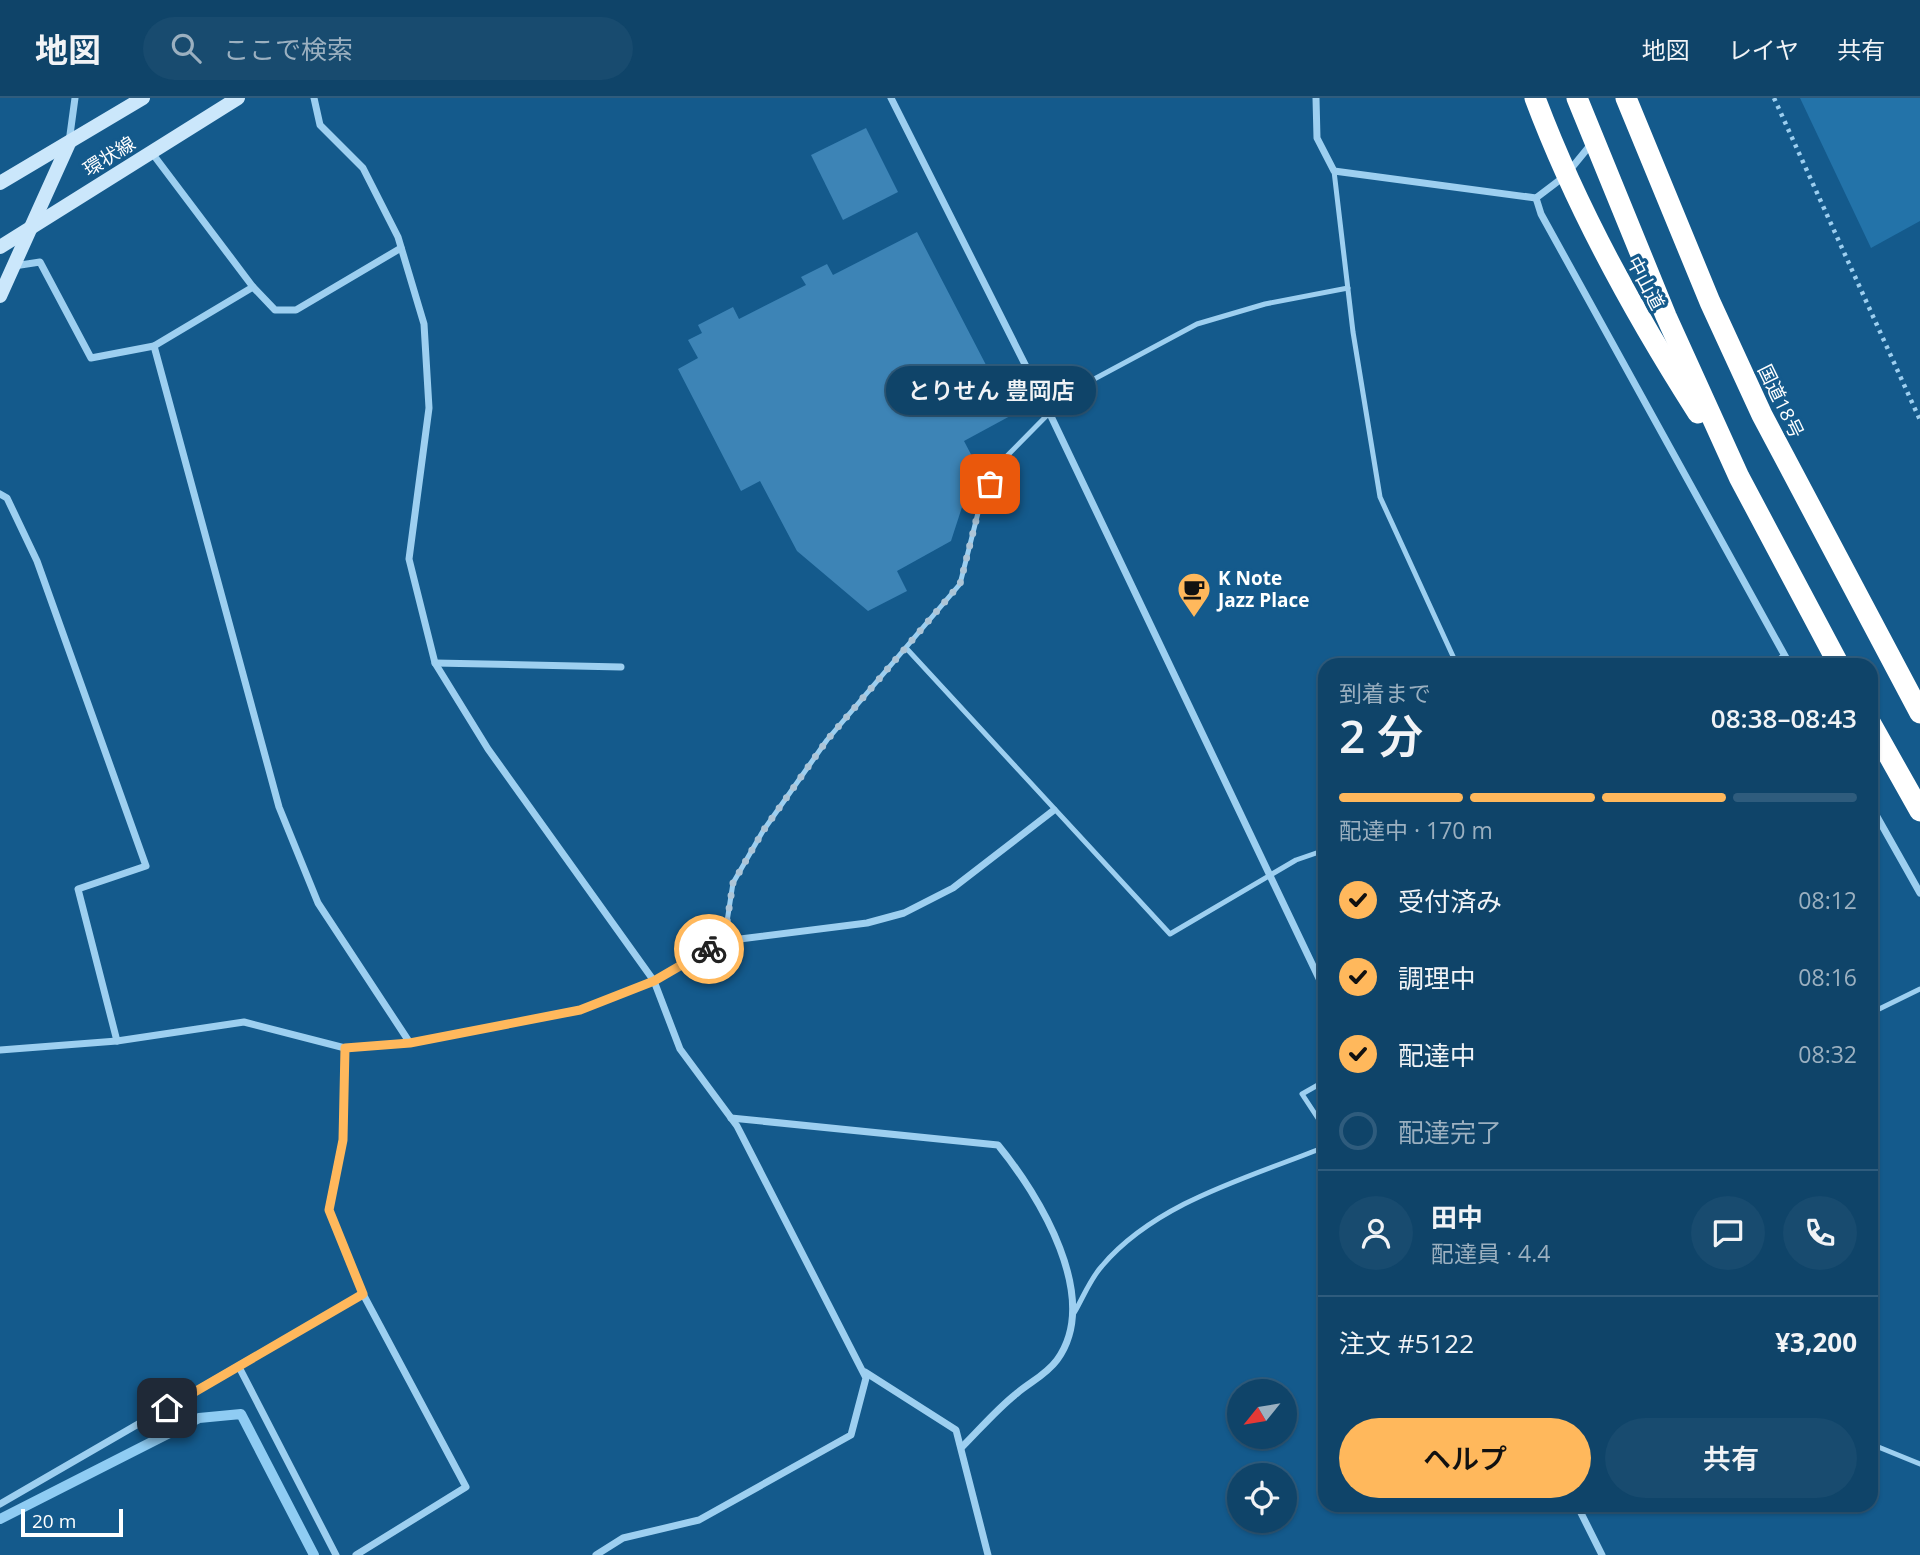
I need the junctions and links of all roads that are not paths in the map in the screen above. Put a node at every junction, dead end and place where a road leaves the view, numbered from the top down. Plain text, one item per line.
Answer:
1 (75, 98) edge
2 (143, 98) edge
3 (239, 98) edge
4 (314, 98) edge
5 (891, 98) edge
6 (1316, 98) edge
7 (1535, 98) edge
8 (1577, 98) edge
9 (1626, 98) edge
10 (1593, 141) junction
11 (69, 143) junction
12 (152, 152) junction
13 (1334, 171) junction
14 (1565, 176) junction
15 (0, 183) edge
16 (1536, 198) junction
17 (29, 229) junction
18 (0, 247) edge
19 (401, 248) junction
20 (12, 267) junction
21 (253, 288) junction
22 (1348, 288) junction
23 (0, 296) edge
24 (154, 346) junction
25 (1049, 412) junction
26 (1739, 477) junction
27 (0, 494) edge
28 (907, 649) junction
29 (1784, 655) junction
30 (1454, 658) edge
31 (1780, 658) edge
32 (1786, 658) edge
33 (1835, 658) edge
34 (435, 663) junction
35 (621, 667) dead end
36 (1920, 713) edge
37 (1878, 736) edge
38 (1054, 810) junction
39 (1920, 811) edge
40 (1878, 818) edge
41 (1318, 852) edge
42 (1268, 877) junction
43 (1920, 893) edge
44 (724, 941) junction
45 (1318, 977) edge
46 (654, 981) junction
47 (1920, 989) edge
48 (1878, 1010) edge
49 (117, 1041) junction
50 (410, 1043) junction
51 (345, 1048) junction
52 (0, 1050) edge
53 (1318, 1085) edge
54 (731, 1118) junction
55 (1318, 1118) edge
56 (1318, 1150) edge
57 (363, 1294) junction
58 (1074, 1313) junction
59 (239, 1367) junction
60 (862, 1371) junction
61 (962, 1447) junction
62 (1878, 1447) edge
63 (1920, 1464) edge
64 (0, 1504) edge
65 (1580, 1512) edge
66 (336, 1555) edge
67 (356, 1555) edge
68 (596, 1555) edge
69 (988, 1555) edge
70 (1602, 1555) edge

1 - 11 street
2 - 11 street, 環状線
3 - 12 street, 環状線
4 - 19 street
5 - 25 street
6 - 13 street
7 - 14 highway, 中山道
8 - 10 highway
9 - 36 highway, 国道18号
10 - 14 street
10 - 26 highway
11 - 15 street, 環状線
11 - 17 street
12 - 17 street, 環状線
12 - 21 street
13 - 16 street
13 - 22 lane
14 - 16 street
14 - 26 highway, 中山道
16 - 29 street
17 - 18 street, 環状線
17 - 20 street
19 - 21 street
19 - 34 street
20 - 23 street
20 - 24 street
21 - 24 street
22 - 25 lane
22 - 30 lane
24 - 50 street
25 - 28 lane
25 - 42 street
26 - 33 highway
27 - 49 street
28 - 38 lane
28 - 44 lane
29 - 31 lane
29 - 32 street
34 - 35 street
34 - 46 street
37 - 39 highway
38 - 42 lane
38 - 44 street
40 - 43 street
41 - 42 lane
42 - 45 street
44 - 46 street
46 - 50 street
46 - 54 street
47 - 48 lane
49 - 51 street
49 - 52 street
50 - 51 street
51 - 57 street
53 - 55 lane
54 - 58 street
54 - 60 street
56 - 58 lane
57 - 59 street
57 - 67 street
58 - 61 street
59 - 64 street
59 - 66 street
60 - 61 street
60 - 68 street
61 - 69 street
62 - 63 lane
65 - 70 street

